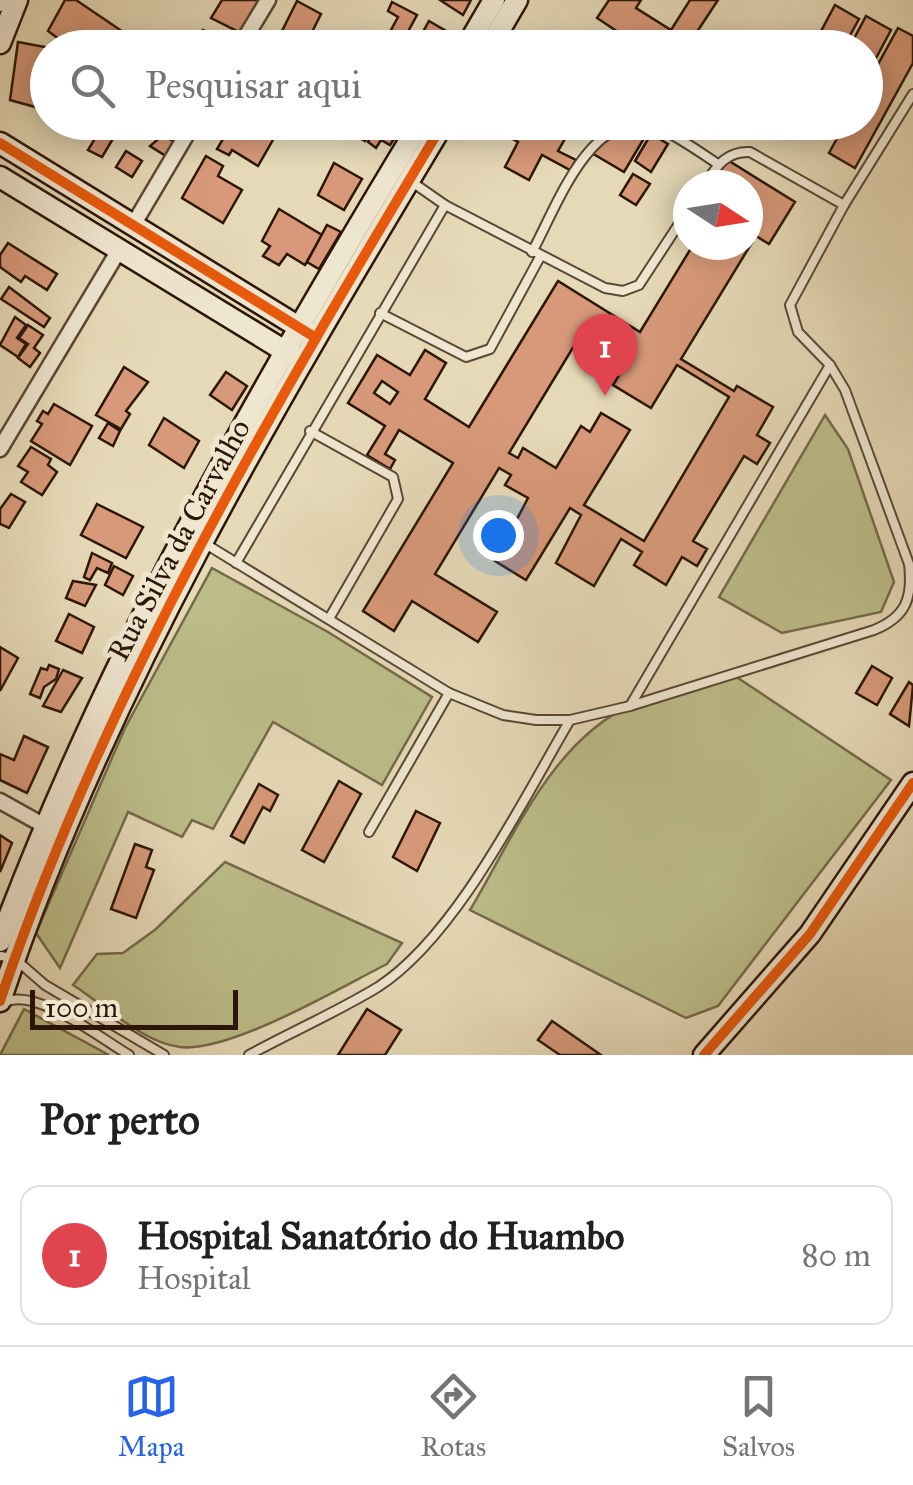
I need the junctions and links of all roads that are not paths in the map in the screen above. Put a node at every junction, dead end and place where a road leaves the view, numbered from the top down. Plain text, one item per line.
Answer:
1 (18, 0) edge
2 (268, 0) edge
3 (494, 0) edge
4 (517, 0) edge
5 (250, 30) edge
6 (476, 30) edge
7 (500, 30) edge
8 (0, 43) edge
9 (913, 94) edge
10 (183, 140) edge
11 (413, 140) edge
12 (429, 140) edge
13 (600, 140) edge
14 (680, 140) edge
15 (0, 142) edge
16 (718, 164) junction
17 (714, 170) edge
18 (400, 175) junction
19 (0, 177) edge
20 (445, 204) junction
21 (844, 205) junction
22 (132, 228) junction
23 (673, 233) edge
24 (118, 250) junction
25 (536, 254) junction
26 (380, 314) junction
27 (308, 333) junction
28 (294, 357) junction
29 (830, 364) junction
30 (310, 431) junction
31 (0, 449) edge
32 (182, 532) junction
33 (202, 542) junction
34 (236, 563) junction
35 (146, 604) junction
36 (910, 606) edge
37 (164, 615) junction
38 (330, 617) junction
39 (448, 692) junction
40 (630, 706) junction
41 (104, 716) junction
42 (570, 720) junction
43 (913, 782) edge
44 (0, 802) edge
45 (52, 830) junction
46 (369, 832) dead end
47 (0, 941) edge
48 (7, 957) edge
49 (0, 1003) edge
50 (129, 1055) edge
51 (164, 1055) edge
52 (249, 1055) edge
53 (704, 1055) edge

1 - 8 street
2 - 5 street
3 - 6 street
4 - 7 street
9 - 21 lane
10 - 22 street
11 - 18 street, Rua Silva da Carvalho
12 - 18 street, Rua Silva da Carvalho
13 - 25 lane
14 - 16 lane
15 - 22 street
16 - 17 lane
16 - 21 lane
18 - 20 lane
18 - 27 street, Rua Silva da Carvalho
19 - 24 street
20 - 25 lane
20 - 26 lane
21 - 29 lane
22 - 27 street
23 - 25 lane
24 - 28 street
24 - 31 street
25 - 26 lane
26 - 30 lane
27 - 28 street, Rua Silva da Carvalho
28 - 32 street, Rua Silva da Carvalho
28 - 33 street, Rua Silva da Carvalho
29 - 36 lane
29 - 40 lane
30 - 34 lane
30 - 38 lane
32 - 33 lane
32 - 35 street, Rua Silva da Carvalho
33 - 34 lane
33 - 37 street, Rua Silva da Carvalho
34 - 38 lane
35 - 37 street
35 - 41 street, Rua Silva da Carvalho
36 - 40 lane
37 - 41 street, Rua Silva da Carvalho
38 - 39 lane
39 - 42 lane
39 - 46 lane
40 - 42 lane
41 - 45 street, Rua Silva da Carvalho
42 - 52 lane
43 - 53 street
44 - 45 street
45 - 47 street, Rua Silva da Carvalho
45 - 48 street, Rua Silva da Carvalho
48 - 49 street, Rua Silva da Carvalho
48 - 51 lane
49 - 50 lane

